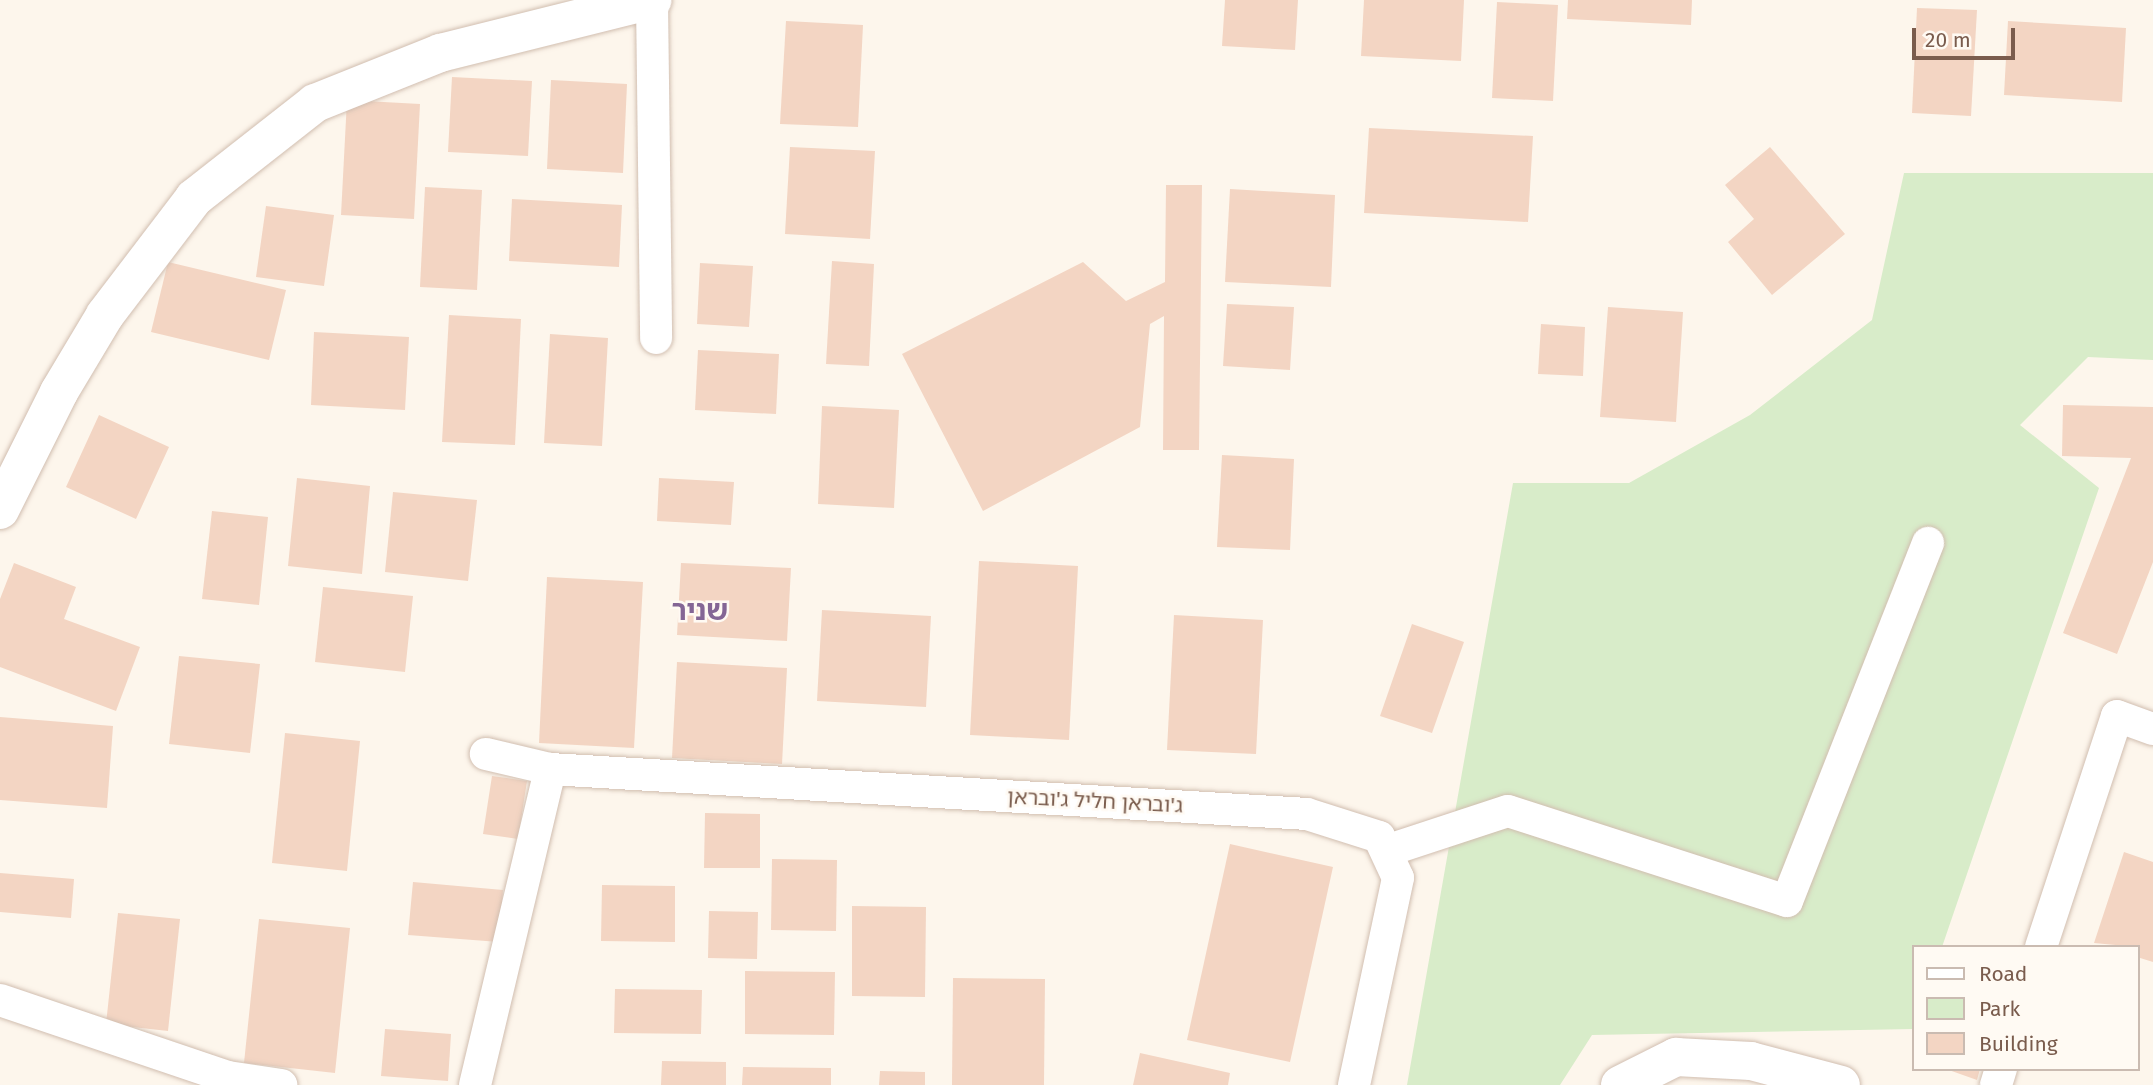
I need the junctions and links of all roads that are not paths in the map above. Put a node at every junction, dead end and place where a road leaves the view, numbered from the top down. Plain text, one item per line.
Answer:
1 (652, 0) edge
2 (656, 338) dead end
3 (0, 510) edge
4 (1928, 543) dead end
5 (2153, 729) edge
6 (486, 754) dead end
7 (550, 769) junction
8 (1386, 851) junction
9 (2042, 945) edge
10 (0, 1000) edge
11 (281, 1085) edge
12 (475, 1085) edge
13 (1354, 1085) edge
14 (1620, 1085) edge
15 (1841, 1085) edge

1 - 2 street
1 - 3 street
4 - 8 street
5 - 9 street
6 - 7 street, ג'ובראן חליל ג'ובראן
7 - 8 street, ג'ובראן חליל ג'ובראן
7 - 12 street
8 - 13 street
10 - 11 street
14 - 15 street

